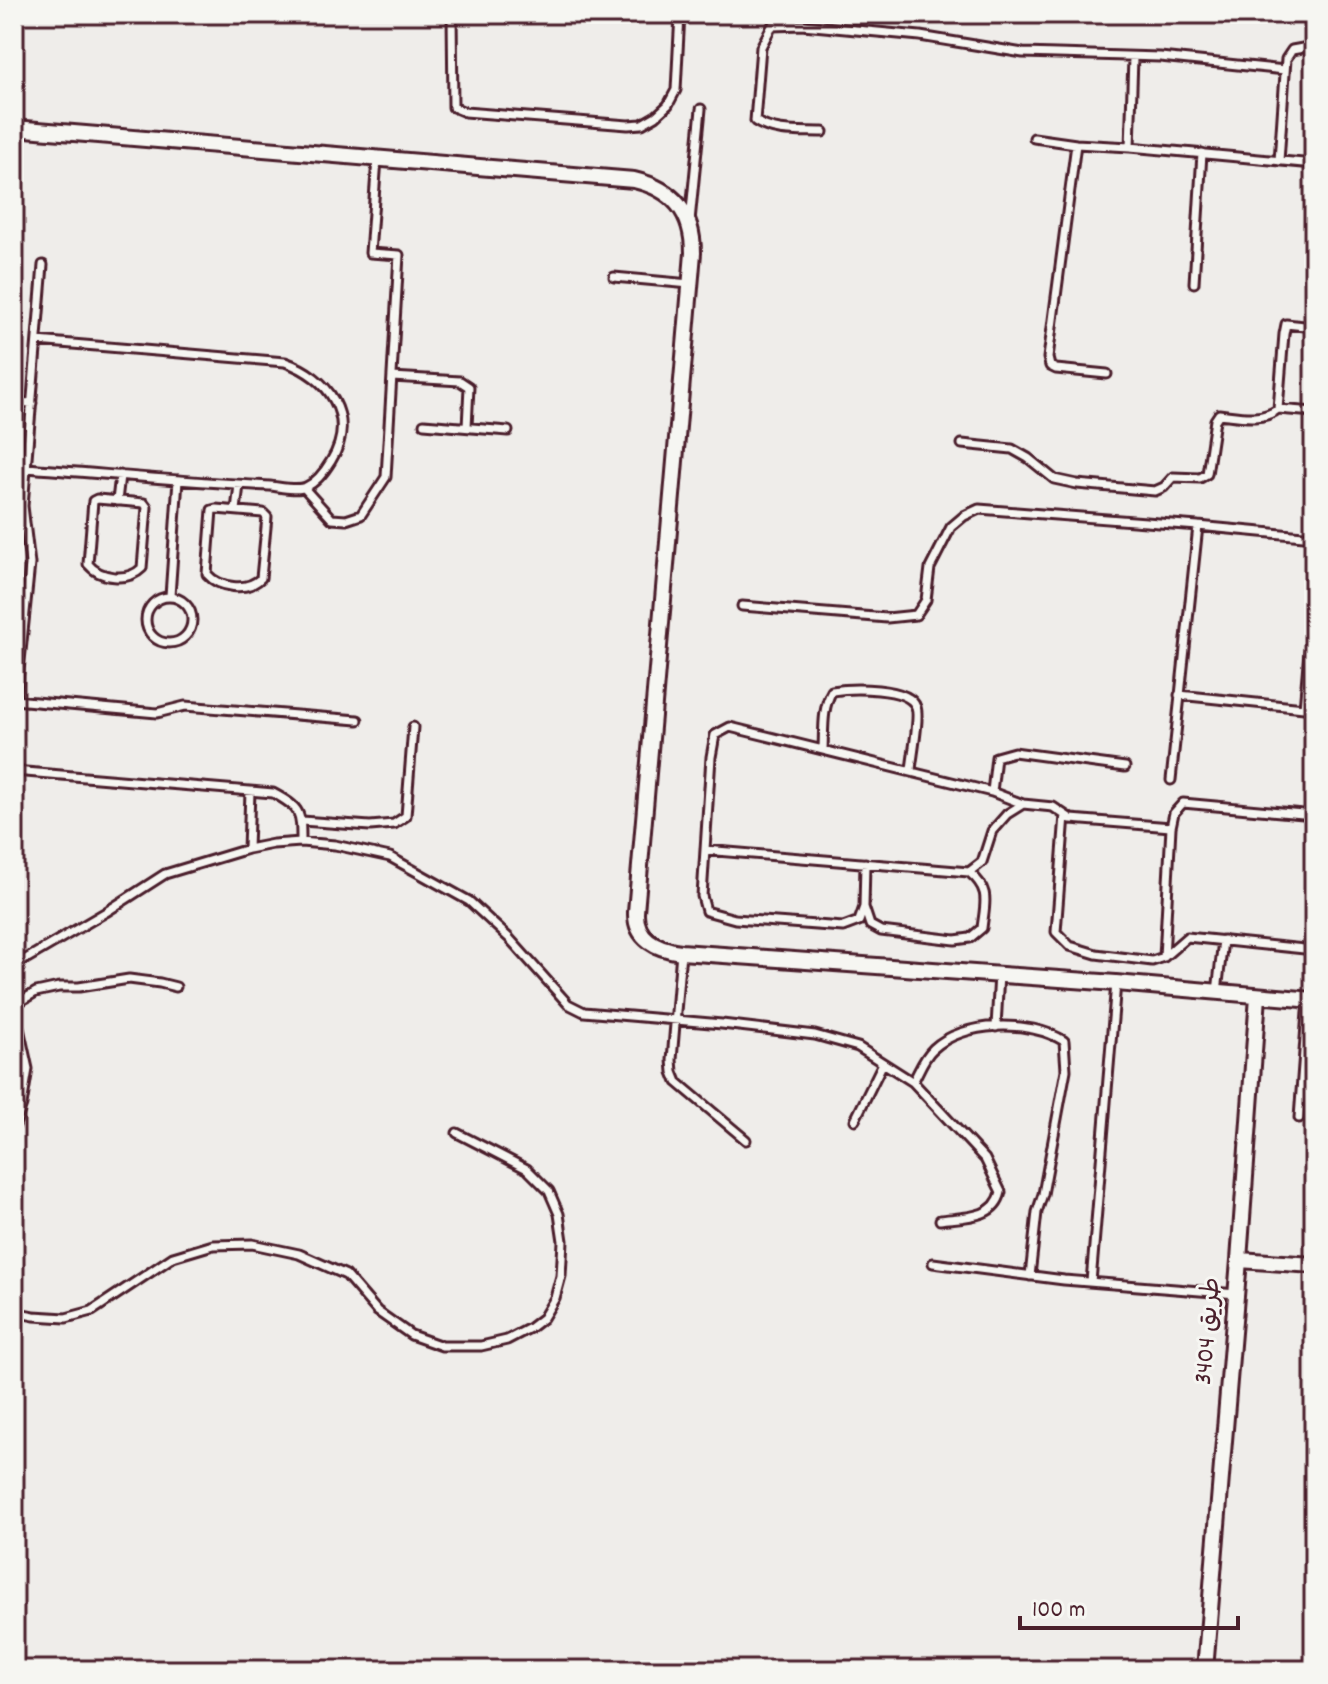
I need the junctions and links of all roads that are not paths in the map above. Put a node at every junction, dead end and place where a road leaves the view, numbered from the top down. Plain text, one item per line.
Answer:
1 (452, 14) edge
2 (680, 14) edge
3 (1314, 46) edge
4 (1133, 58) junction
5 (1285, 70) junction
6 (701, 109) dead end
7 (14, 128) edge
8 (823, 132) dead end
9 (1034, 138) dead end
10 (1076, 144) junction
11 (1130, 147) junction
12 (1202, 153) junction
13 (377, 159) junction
14 (1279, 161) junction
15 (1314, 164) edge
16 (690, 223) junction
17 (43, 265) dead end
18 (614, 277) dead end
19 (1194, 283) dead end
20 (690, 284) junction
21 (1314, 327) edge
22 (37, 341) junction
23 (1107, 374) dead end
24 (392, 377) junction
25 (14, 402) edge
26 (32, 403) junction
27 (1278, 409) junction
28 (1314, 412) edge
29 (424, 424) dead end
30 (467, 427) junction
31 (508, 431) dead end
32 (962, 444) dead end
33 (26, 468) junction
34 (120, 475) junction
35 (178, 480) junction
36 (239, 485) junction
37 (304, 488) junction
38 (117, 501) junction
39 (236, 510) junction
40 (1198, 526) junction
41 (1314, 537) edge
42 (1314, 595) edge
43 (170, 596) junction
44 (742, 606) dead end
45 (1179, 695) junction
46 (15, 700) edge
47 (358, 720) dead end
48 (413, 727) dead end
49 (823, 749) junction
50 (1125, 767) dead end
51 (911, 770) junction
52 (14, 771) edge
53 (1171, 780) dead end
54 (250, 791) junction
55 (992, 792) junction
56 (1023, 804) junction
57 (1065, 815) junction
58 (1314, 815) edge
59 (302, 821) junction
60 (1171, 827) junction
61 (301, 842) junction
62 (248, 849) junction
63 (705, 850) junction
64 (865, 863) junction
65 (969, 872) junction
66 (864, 907) junction
67 (1223, 940) junction
68 (1314, 950) edge
69 (681, 952) junction
70 (1164, 957) junction
71 (14, 966) edge
72 (999, 974) junction
73 (1116, 983) junction
74 (176, 987) dead end
75 (1217, 992) junction
76 (1258, 996) junction
77 (1311, 1000) edge
78 (14, 1005) edge
79 (675, 1020) junction
80 (996, 1027) junction
81 (883, 1063) junction
82 (913, 1082) junction
83 (1299, 1118) dead end
84 (855, 1120) dead end
85 (14, 1128) edge
86 (457, 1133) dead end
87 (746, 1140) dead end
88 (940, 1220) dead end
89 (1239, 1260) junction
90 (933, 1263) dead end
91 (1314, 1265) edge
92 (1030, 1276) junction
93 (1091, 1282) junction
94 (1237, 1294) junction
95 (14, 1312) edge
96 (1205, 1670) edge

1 - 2 lane
3 - 5 lane
4 - 5 lane
4 - 8 lane
4 - 11 lane
5 - 14 lane
6 - 16 lane
7 - 13 street
9 - 10 lane
10 - 11 lane
10 - 23 lane
11 - 12 lane
12 - 14 lane
12 - 19 lane
13 - 16 street
13 - 24 lane
14 - 15 lane
16 - 20 street
17 - 22 lane
18 - 20 lane
20 - 69 street
21 - 27 lane
22 - 26 lane
22 - 37 lane
24 - 30 lane
24 - 37 lane
25 - 26 lane
26 - 33 lane
27 - 28 lane
27 - 32 lane
29 - 30 lane
30 - 31 lane
33 - 34 lane
33 - 46 lane
34 - 35 lane
34 - 38 lane
35 - 36 lane
35 - 43 lane
36 - 37 lane
36 - 39 lane
38 - 38 lane
39 - 39 lane
40 - 41 lane
40 - 44 lane
40 - 45 lane
42 - 45 lane
43 - 43 lane
45 - 53 lane
46 - 47 lane
48 - 59 lane
49 - 51 lane
49 - 51 lane
49 - 63 lane
50 - 55 lane
51 - 55 lane
52 - 54 lane
54 - 59 lane
54 - 62 lane
55 - 56 lane
56 - 57 lane
56 - 65 lane
57 - 60 lane
57 - 70 lane
58 - 60 lane
59 - 61 lane
60 - 70 lane
61 - 62 lane
61 - 79 lane
62 - 71 lane
63 - 64 lane
63 - 66 lane
64 - 65 lane
64 - 66 lane
65 - 66 lane
67 - 68 lane
67 - 70 lane
67 - 75 lane
69 - 72 street
69 - 79 lane
72 - 73 street
72 - 80 lane
73 - 75 street
73 - 93 lane
74 - 78 lane
75 - 76 street
76 - 77 street
76 - 89 street, طريق 3404
77 - 83 lane
78 - 85 lane
79 - 81 lane
79 - 87 lane
80 - 82 lane
80 - 92 lane
81 - 82 lane
81 - 84 lane
82 - 88 lane
86 - 95 lane
89 - 91 street
89 - 94 street, طريق 3404
90 - 92 lane
92 - 93 lane
93 - 94 lane
94 - 96 street, طريق 3404

